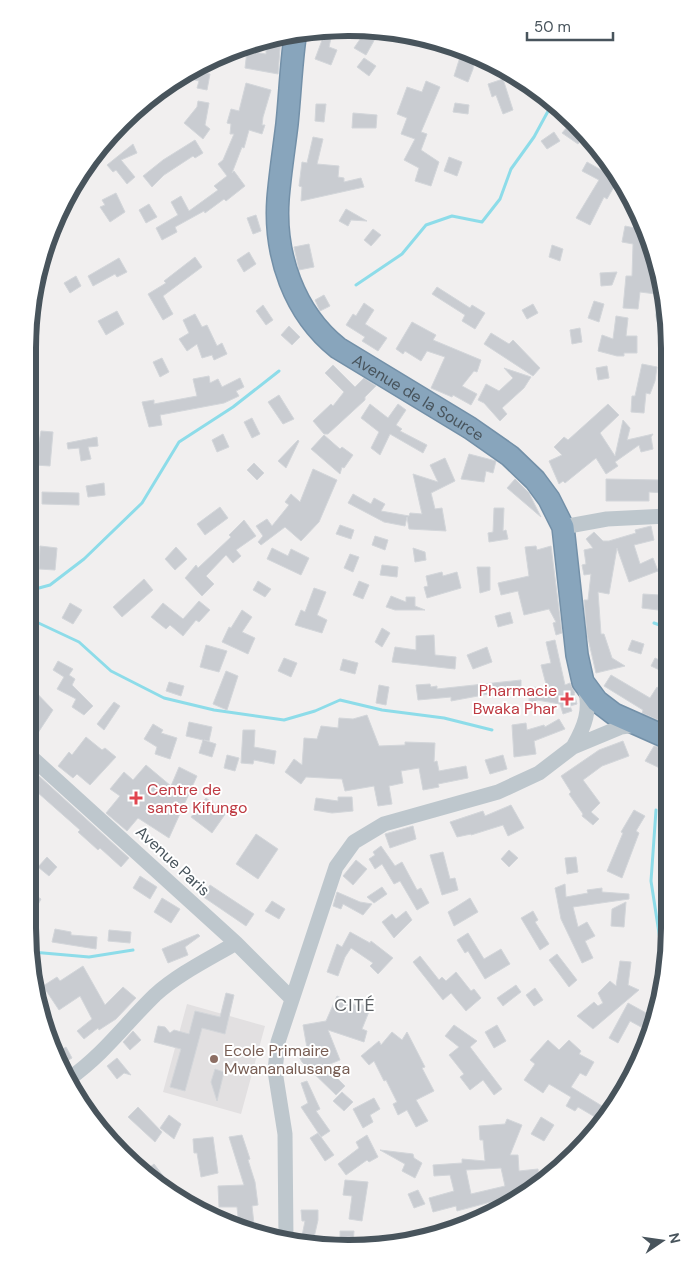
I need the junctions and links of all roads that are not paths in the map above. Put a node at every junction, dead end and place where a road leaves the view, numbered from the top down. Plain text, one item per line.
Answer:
1 (294, 41) edge
2 (661, 516) edge
3 (562, 527) junction
4 (583, 682) junction
5 (636, 725) junction
6 (661, 735) edge
7 (574, 747) junction
8 (36, 761) edge
9 (236, 943) junction
10 (291, 998) junction
11 (73, 1075) edge
12 (286, 1233) edge

1 - 3 highway, Avenue de la Source
2 - 3 street
3 - 4 highway, Avenue de la Source
4 - 5 highway, Avenue de la Source
4 - 7 street
5 - 6 highway, Avenue de la Source
5 - 7 street
7 - 10 street
8 - 9 street, Avenue Paris
9 - 10 street, Avenue Paris
9 - 11 street
10 - 12 street

